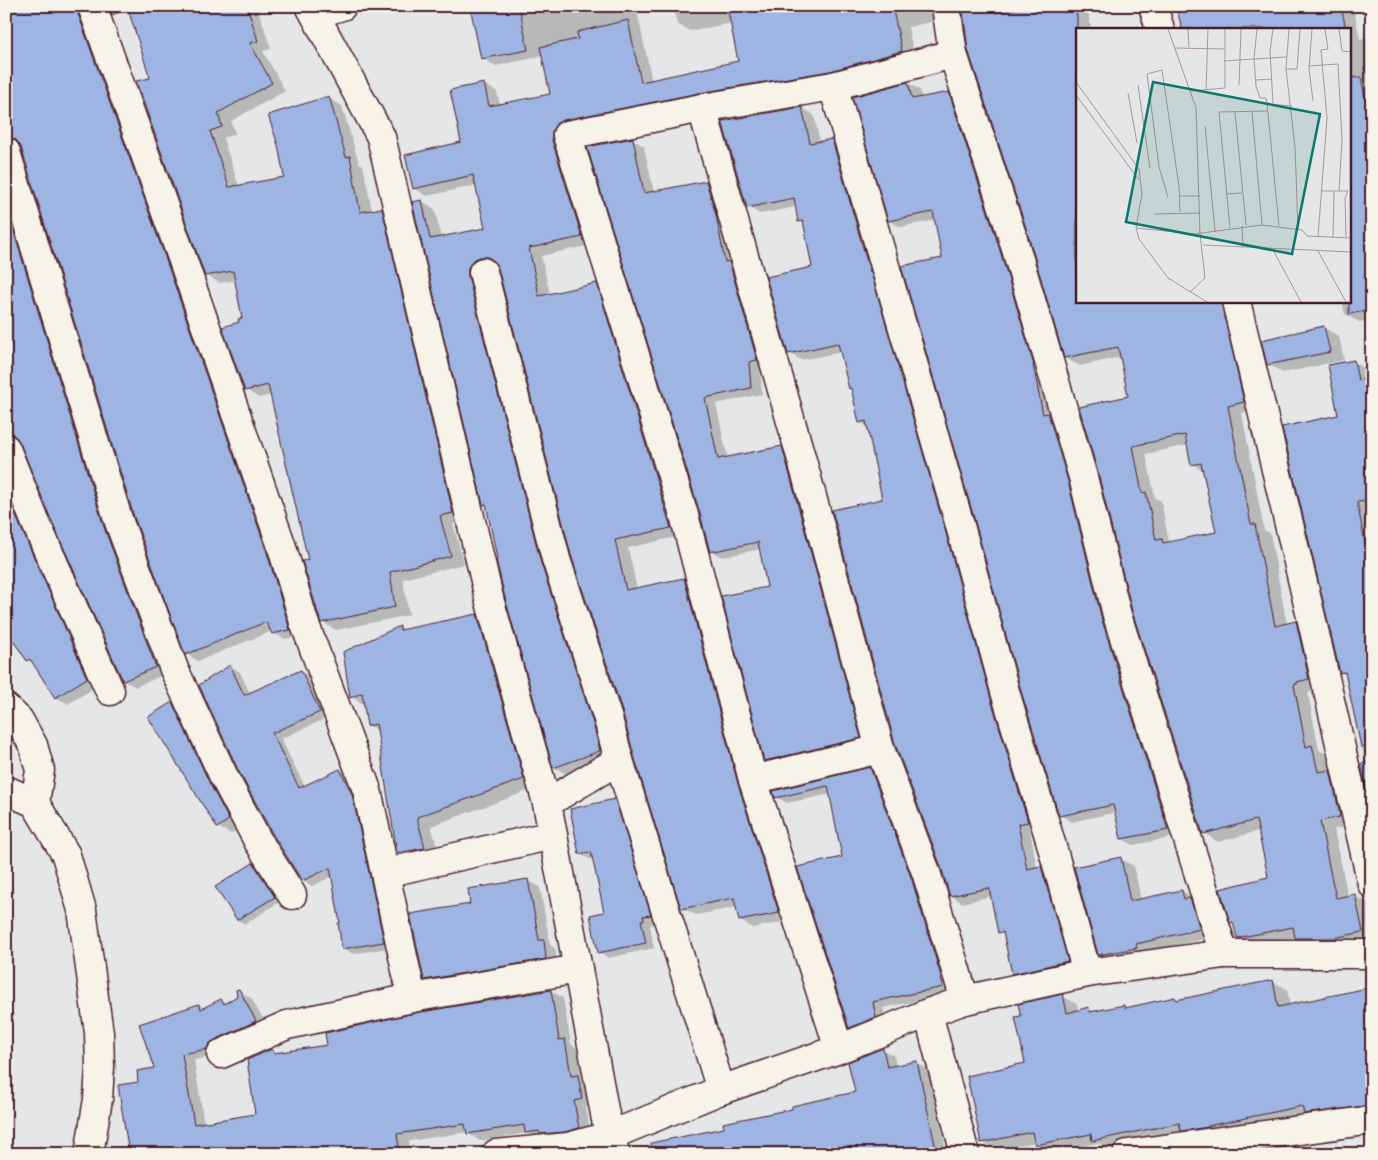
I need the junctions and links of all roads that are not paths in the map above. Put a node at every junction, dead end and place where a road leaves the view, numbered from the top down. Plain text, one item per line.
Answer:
1 (92, 6) edge
2 (342, 6) edge
3 (946, 6) edge
4 (1153, 6) edge
5 (313, 10) edge
6 (1160, 28) edge
7 (953, 54) junction
8 (833, 86) junction
9 (702, 108) junction
10 (6, 152) edge
11 (482, 272) dead end
12 (1236, 302) edge
13 (8, 459) edge
14 (110, 690) dead end
15 (6, 708) edge
16 (880, 750) junction
17 (619, 760) junction
18 (753, 780) junction
19 (6, 790) edge
20 (35, 803) junction
21 (548, 804) junction
22 (553, 835) junction
23 (385, 873) junction
24 (1372, 884) edge
25 (292, 896) dead end
26 (1224, 954) junction
27 (1372, 954) edge
28 (578, 969) junction
29 (1087, 973) junction
30 (412, 998) junction
31 (965, 1000) junction
32 (928, 1013) junction
33 (839, 1049) junction
34 (221, 1054) dead end
35 (721, 1090) junction
36 (1372, 1120) edge
37 (613, 1145) edge
38 (1210, 1148) edge
39 (89, 1154) edge
40 (496, 1154) edge
41 (965, 1154) edge
42 (1127, 1154) edge

1 - 23 street
2 - 5 street
3 - 7 street
4 - 6 street
5 - 21 street
7 - 8 street
7 - 26 street
8 - 9 street
8 - 29 street
9 - 16 street
9 - 18 street
10 - 25 street
11 - 17 street
12 - 24 street
13 - 14 street
15 - 20 street
16 - 18 street
16 - 31 street
17 - 21 street
17 - 35 street
18 - 33 street
19 - 20 street
20 - 39 street
21 - 22 street
22 - 23 street
22 - 28 street
23 - 30 street
26 - 27 street
26 - 29 street
28 - 30 street
28 - 37 street
29 - 31 street
30 - 34 street
31 - 32 street
32 - 33 street
32 - 41 street
33 - 35 street
35 - 37 street
36 - 38 street
37 - 40 street
38 - 42 street

